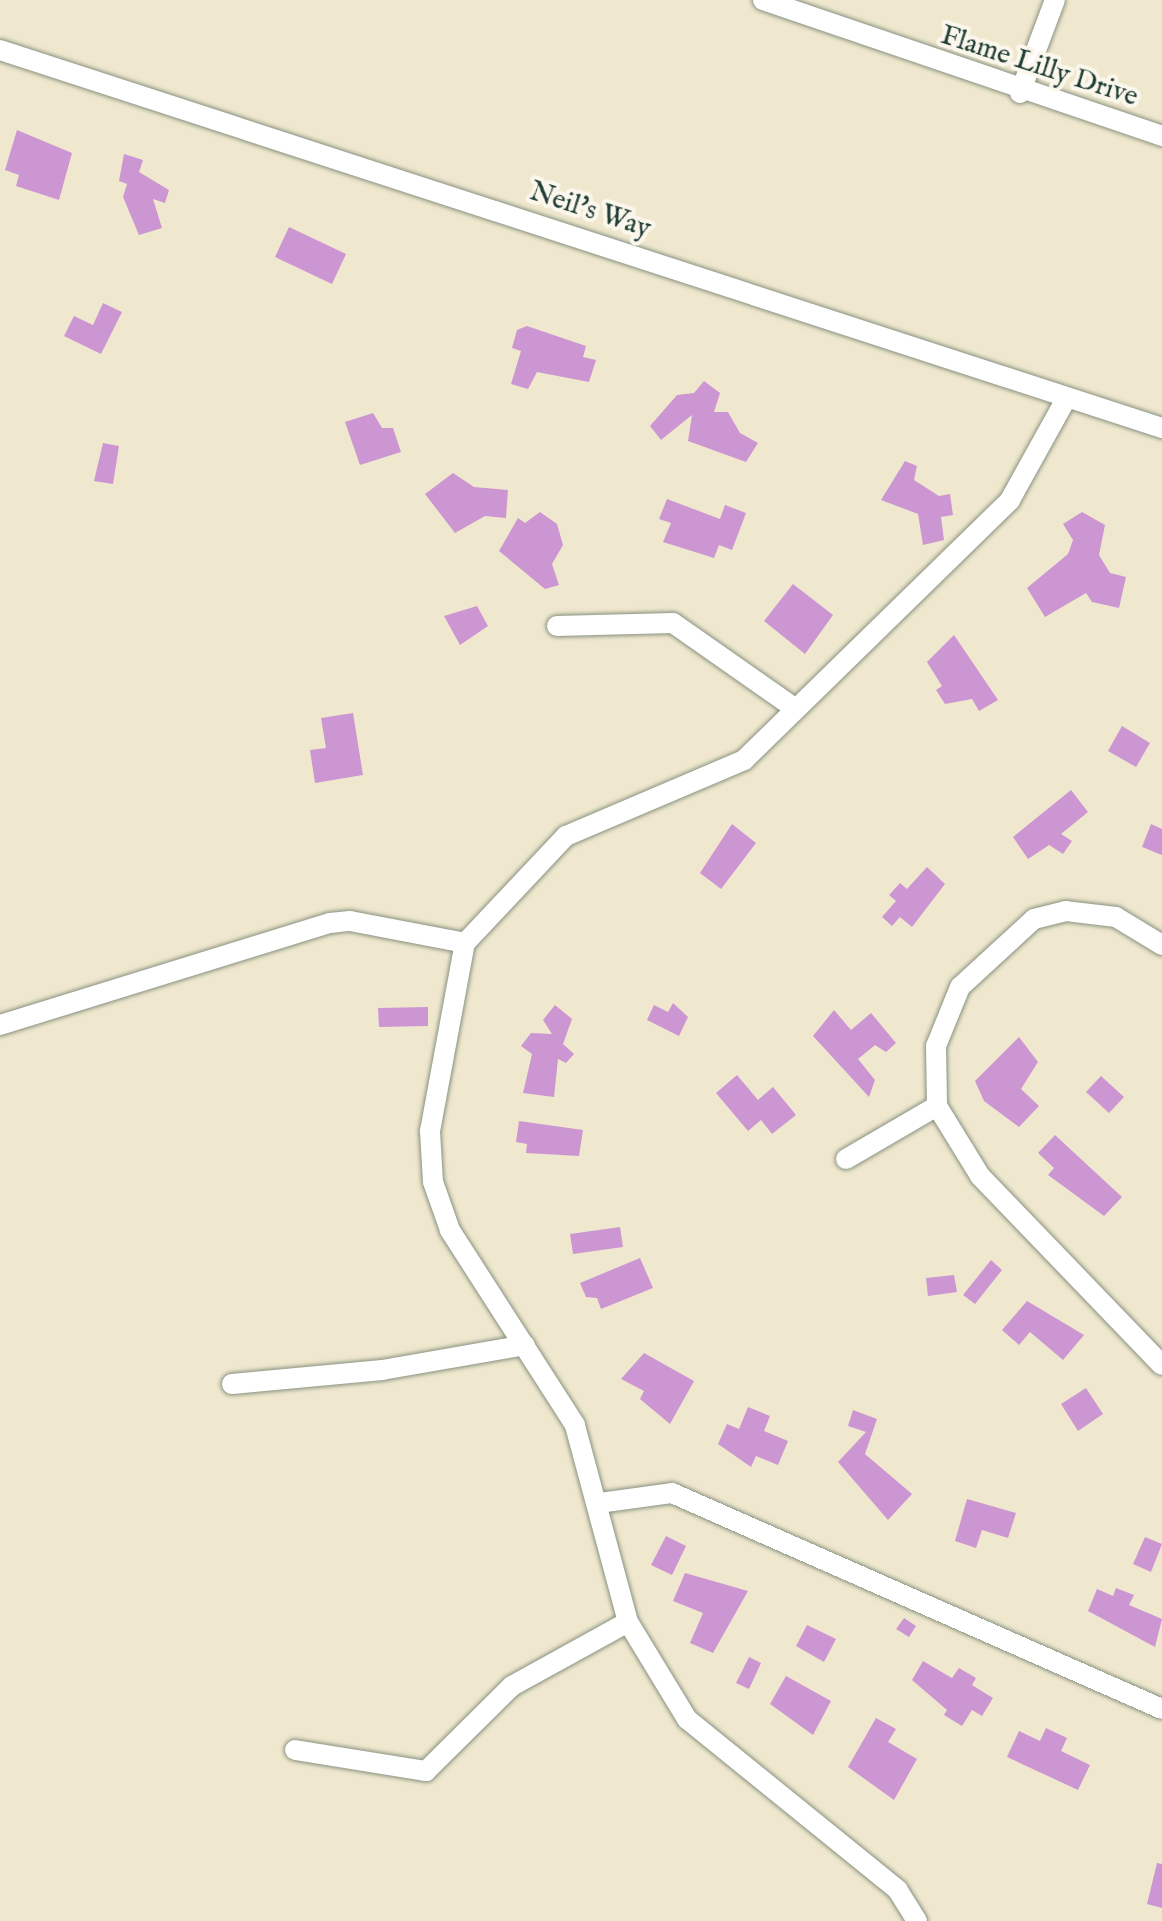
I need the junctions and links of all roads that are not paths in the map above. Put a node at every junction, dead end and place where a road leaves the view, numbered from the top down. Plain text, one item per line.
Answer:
1 (763, 0) edge
2 (1055, 0) edge
3 (0, 50) edge
4 (1020, 93) junction
5 (1162, 136) edge
6 (1066, 399) junction
7 (1162, 428) edge
8 (557, 626) dead end
9 (793, 707) junction
10 (465, 943) junction
11 (1162, 945) edge
12 (0, 1025) edge
13 (937, 1106) junction
14 (846, 1159) dead end
15 (525, 1345) junction
16 (1162, 1365) edge
17 (232, 1384) dead end
18 (599, 1503) junction
19 (628, 1622) junction
20 (1162, 1709) edge
21 (295, 1750) dead end
22 (917, 1921) edge

1 - 4 street, Flame Lilly Drive
2 - 4 street
3 - 6 street, Neil's Way
4 - 5 street, Flame Lilly Drive
6 - 7 street, Neil's Way
6 - 9 street
8 - 9 street
9 - 10 street
10 - 12 street
10 - 15 street
11 - 13 street
13 - 14 street
13 - 16 street
15 - 17 street
15 - 18 street
18 - 19 street
18 - 20 street
19 - 21 street
19 - 22 street

